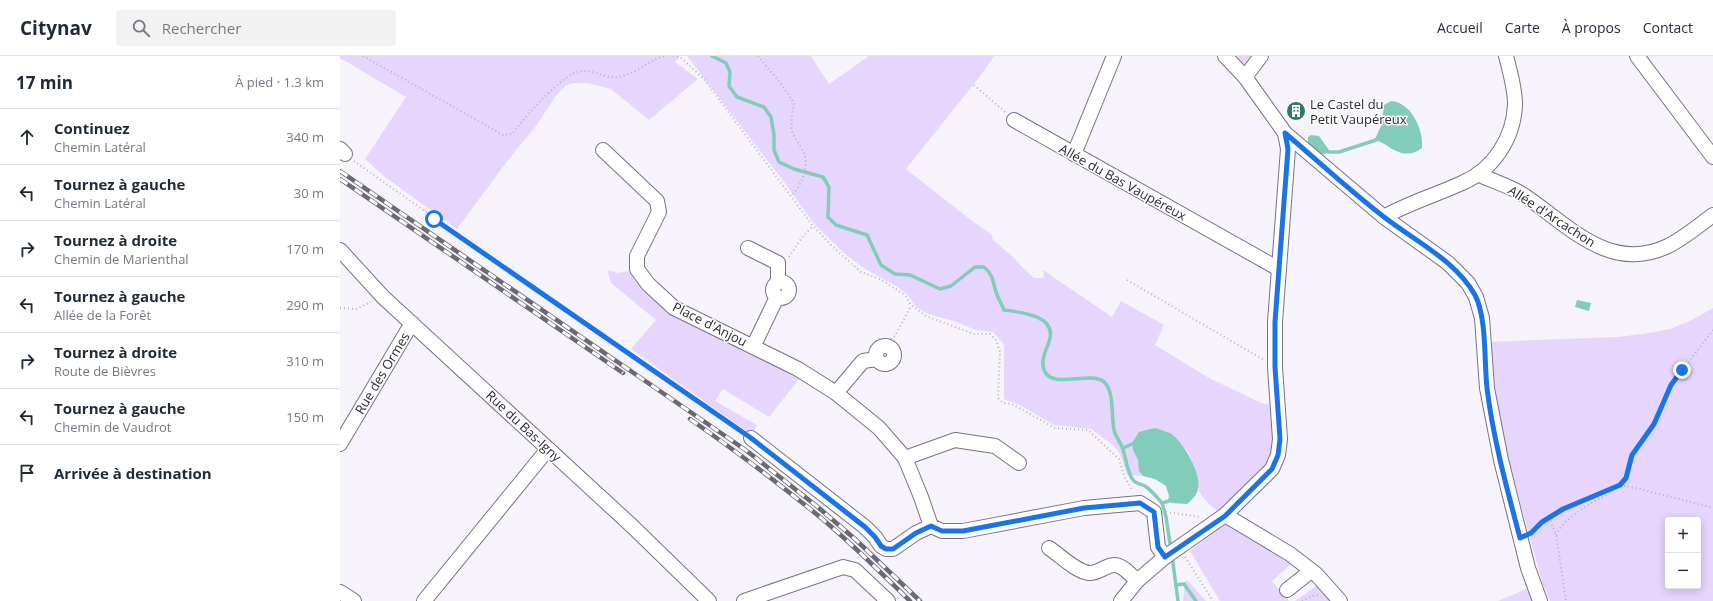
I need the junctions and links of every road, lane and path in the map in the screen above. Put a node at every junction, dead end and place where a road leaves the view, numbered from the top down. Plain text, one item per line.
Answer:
1 (363, 56) edge
2 (652, 56) edge
3 (664, 56) edge
4 (673, 56) edge
5 (758, 56) edge
6 (1114, 56) edge
7 (1225, 56) edge
8 (1261, 56) edge
9 (1506, 56) edge
10 (1637, 56) edge
11 (652, 60) junction
12 (1245, 77) junction
13 (974, 85) dead end
14 (1014, 120) joint
15 (1285, 133) junction
16 (603, 150) dead end
17 (342, 152) edge
18 (1074, 154) junction
19 (1713, 157) edge
20 (1478, 174) junction
21 (791, 196) junction
22 (1713, 215) edge
23 (1384, 217) junction
24 (813, 226) junction
25 (748, 248) dead end
26 (340, 250) edge
27 (778, 263) junction
28 (1279, 269) junction
29 (1127, 280) dead end
30 (383, 297) junction
31 (911, 305) junction
32 (340, 308) edge
33 (412, 322) junction
34 (1713, 330) edge
35 (753, 347) junction
36 (889, 347) joint
37 (1275, 367) junction
38 (836, 394) junction
39 (751, 438) joint
40 (340, 444) edge
41 (548, 449) junction
42 (905, 458) junction
43 (1019, 463) dead end
44 (1620, 485) junction
45 (1140, 503) junction
46 (1713, 508) edge
47 (1174, 513) dead end
48 (1225, 516) junction
49 (1549, 517) junction
50 (931, 526) junction
51 (1210, 526) junction
52 (1556, 535) junction
53 (1520, 538) junction
54 (1049, 548) dead end
55 (1179, 548) junction
56 (1165, 557) junction
57 (1311, 571) junction
58 (1137, 581) junction
59 (1287, 590) dead end
60 (1322, 596) dead end
61 (424, 601) edge
62 (709, 601) edge
63 (744, 601) edge
64 (888, 601) edge
65 (1121, 601) edge
66 (1213, 601) edge
67 (1302, 601) edge
68 (1340, 601) edge
69 (1540, 601) edge
70 (1566, 601) edge

1 - 11 path
2 - 11 path
3 - 11 path
4 - 21 path
5 - 21 path
6 - 18 street
7 - 12 street
8 - 12 street
9 - 20 street
10 - 19 street
12 - 15 street
13 - 14 path
14 - 18 street, Allée du Bas Vaupéreux
15 - 23 street
15 - 28 street
16 - 35 street, Place d'Anjou
17 - 39 path
18 - 28 street, Allée du Bas Vaupéreux
20 - 22 street, Allée d'Arcachon
20 - 23 street
21 - 24 path
23 - 53 street
24 - 27 path
24 - 31 path
25 - 27 street
26 - 30 street, Rue du Bas-Igny
27 - 35 street
28 - 37 street
29 - 37 path
30 - 32 path
30 - 33 street, Rue du Bas-Igny
31 - 36 path
31 - 45 path
33 - 40 street, Rue des Ormes
33 - 41 street, Rue du Bas-Igny
34 - 44 path
35 - 38 street, Place d'Anjou
36 - 38 street
37 - 48 street
38 - 42 street, Place d'Anjou
39 - 50 street
41 - 61 street
41 - 62 street, Rue du Bas-Igny
42 - 43 street
42 - 50 street, Place d'Anjou
44 - 46 path
44 - 49 path
44 - 52 path
45 - 50 street
45 - 56 street
47 - 51 path
48 - 51 street
48 - 57 street
49 - 52 path
49 - 53 path
51 - 55 street
52 - 70 path
53 - 69 street
54 - 58 street
55 - 56 street
55 - 66 path
56 - 58 street
57 - 59 street
57 - 68 street
58 - 65 street
60 - 67 path
63 - 64 street

